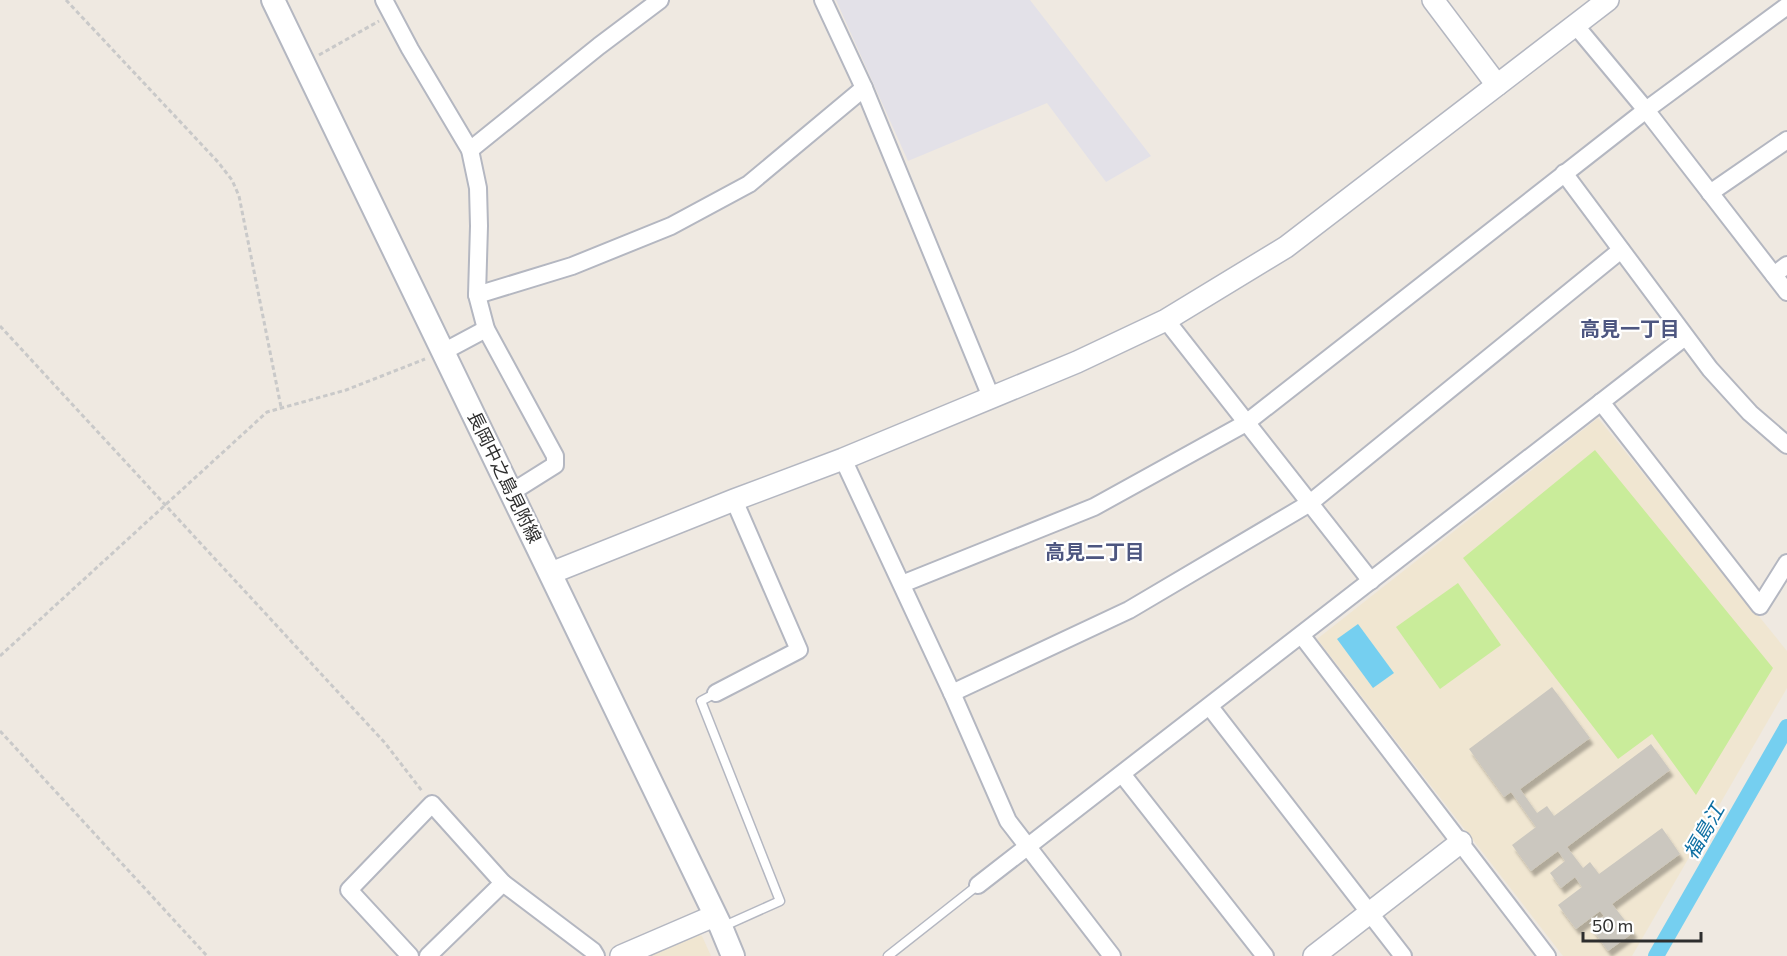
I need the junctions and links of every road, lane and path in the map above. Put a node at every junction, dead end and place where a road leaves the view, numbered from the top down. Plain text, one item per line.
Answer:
1 (66, 0) edge
2 (273, 0) edge
3 (660, 0) edge
4 (823, 0) edge
5 (1433, 0) edge
6 (1608, 0) edge
7 (1787, 6) edge
8 (388, 7) edge
9 (1576, 26) junction
10 (305, 63) junction
11 (1497, 85) junction
12 (864, 88) junction
13 (1646, 110) junction
14 (1787, 140) edge
15 (470, 150) junction
16 (1564, 173) junction
17 (1710, 193) junction
18 (1621, 250) junction
19 (1780, 270) edge
20 (1787, 292) edge
21 (477, 295) junction
22 (1166, 320) junction
23 (0, 326) edge
24 (486, 329) junction
25 (1685, 337) junction
26 (443, 352) junction
27 (991, 397) junction
28 (1601, 402) junction
29 (281, 408) junction
30 (1246, 423) junction
31 (1787, 445) edge
32 (843, 459) junction
33 (512, 492) junction
34 (734, 500) junction
35 (1310, 503) junction
36 (166, 506) junction
37 (1787, 564) edge
38 (552, 573) junction
39 (1371, 582) junction
40 (902, 584) junction
41 (1302, 636) junction
42 (0, 656) edge
43 (716, 693) joint
44 (952, 693) junction
45 (1210, 707) junction
46 (0, 731) edge
47 (1122, 774) junction
48 (432, 804) junction
49 (1461, 842) junction
50 (1028, 846) junction
51 (503, 883) junction
52 (978, 885) joint
53 (1371, 912) junction
54 (718, 922) junction
55 (207, 956) edge
56 (410, 956) edge
57 (428, 956) edge
58 (596, 956) edge
59 (621, 956) edge
60 (733, 956) edge
61 (888, 956) edge
62 (1112, 956) edge
63 (1265, 956) edge
64 (1314, 956) edge
65 (1403, 956) edge
66 (1547, 956) edge

1 - 29 path
2 - 10 main road, 長岡中之島見附線
3 - 15 street
4 - 12 street
5 - 11 street
6 - 9 street
7 - 13 street
8 - 10 path
8 - 15 street
9 - 11 street
9 - 13 street
10 - 26 main road, 長岡中之島見附線
11 - 22 street
12 - 21 street
12 - 27 street
13 - 16 street
13 - 17 street
14 - 17 street
15 - 21 street
16 - 18 street
16 - 30 street
17 - 19 street
18 - 25 street
18 - 35 street
19 - 20 street
21 - 24 street
22 - 27 street
22 - 30 street
23 - 36 path
24 - 26 street
24 - 33 street
25 - 28 street
25 - 31 street
26 - 29 path
26 - 33 main road, 長岡中之島見附線
27 - 32 street
28 - 37 street
28 - 39 street
29 - 36 path
30 - 35 street
30 - 40 street
32 - 34 street
32 - 40 street
33 - 38 main road, 長岡中之島見附線
34 - 38 street
34 - 43 street
35 - 39 street
35 - 44 street
36 - 42 path
36 - 48 path
38 - 54 main road, 長岡中之島見附線
39 - 41 street
40 - 44 street
41 - 45 street
41 - 49 street
43 - 54 lane
44 - 50 street
45 - 47 street
45 - 53 street
46 - 55 path
47 - 50 street
47 - 63 street
48 - 51 street
48 - 56 street
49 - 53 street
49 - 66 street
50 - 52 street
50 - 62 street
51 - 57 street
51 - 58 street
52 - 61 lane
53 - 64 street
53 - 65 street
54 - 59 street
54 - 60 main road, 長岡中之島見附線

